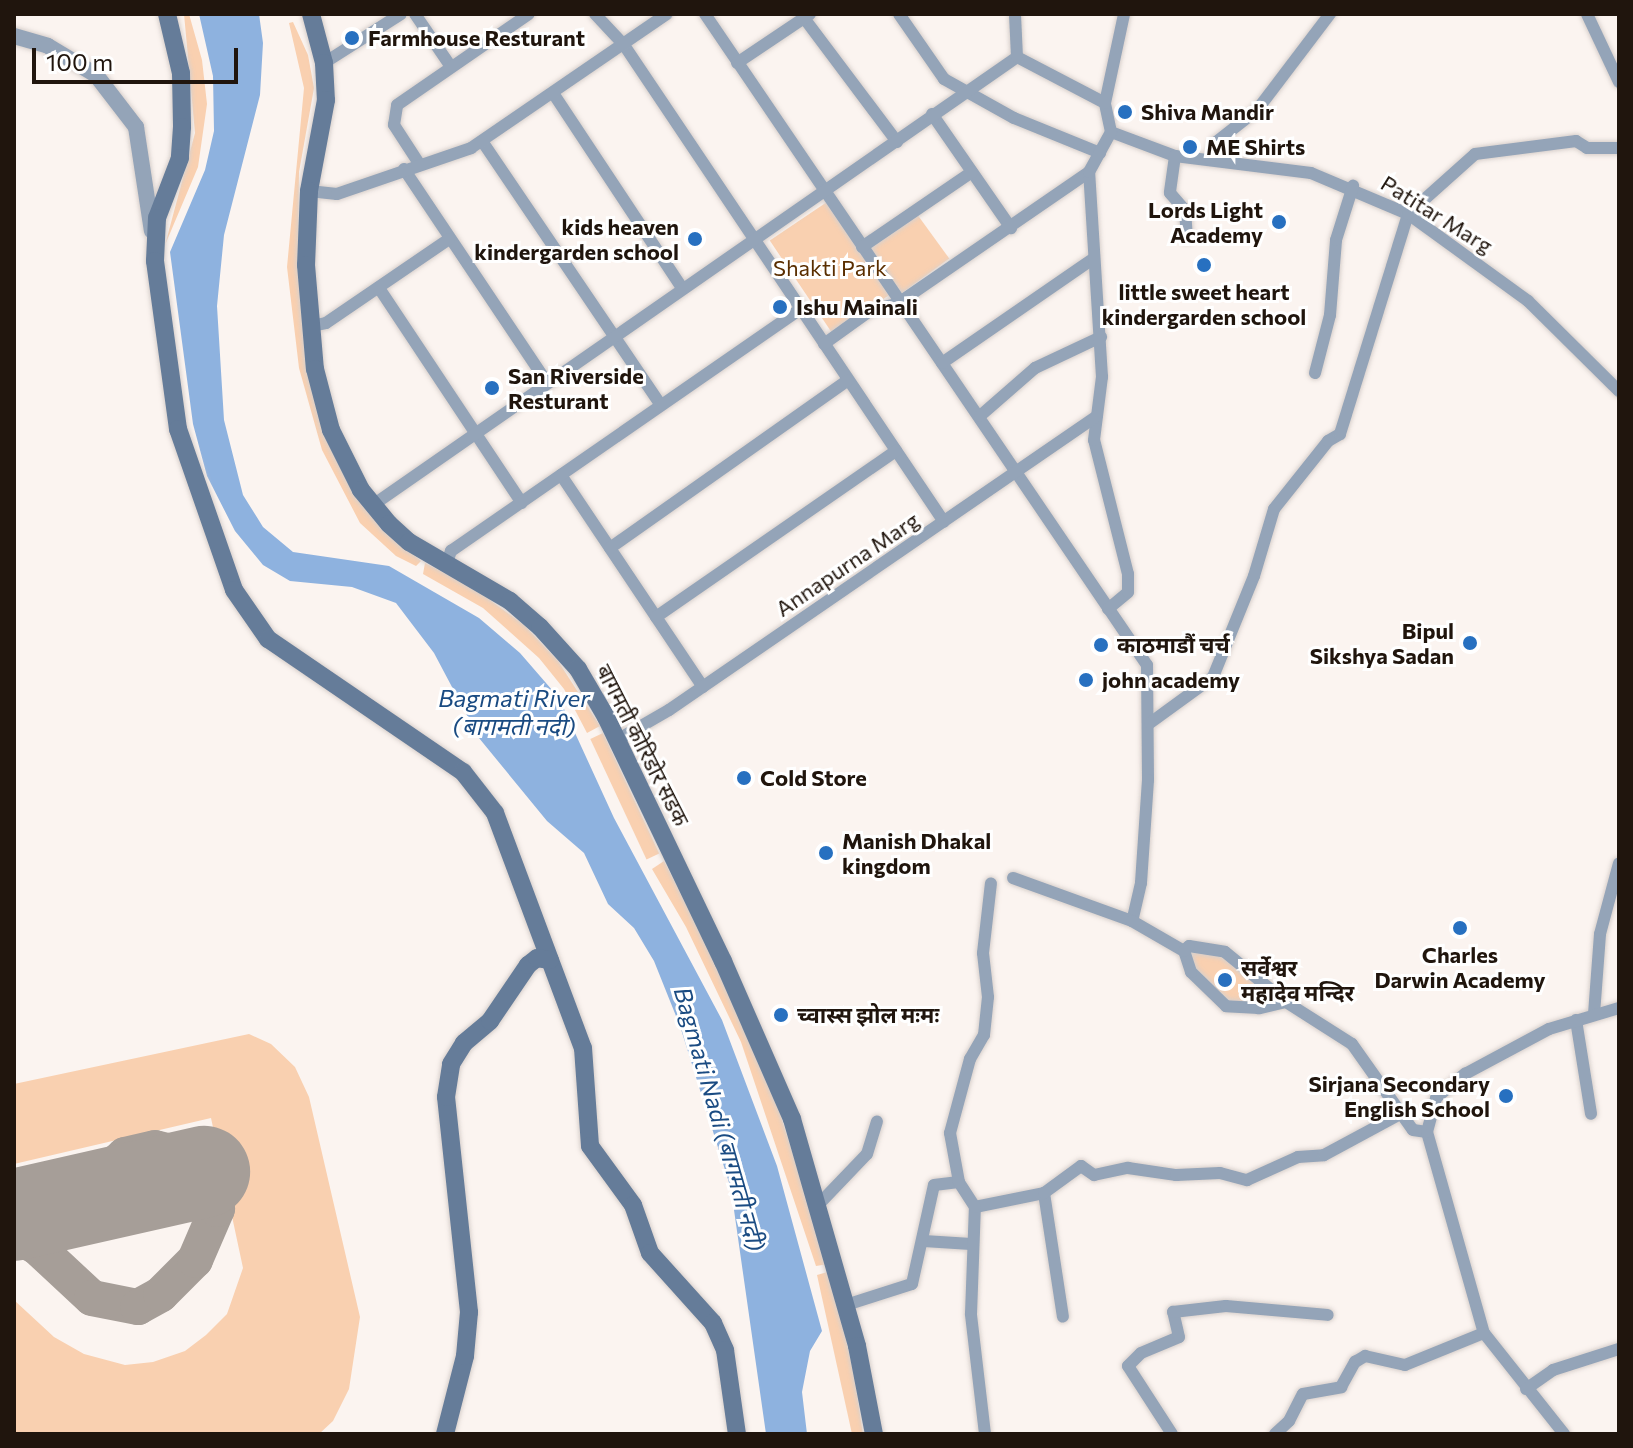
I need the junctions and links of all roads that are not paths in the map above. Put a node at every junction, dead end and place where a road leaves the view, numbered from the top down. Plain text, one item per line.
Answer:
1 (167, 14) edge
2 (311, 14) edge
3 (401, 14) edge
4 (415, 14) edge
5 (529, 14) edge
6 (595, 14) edge
7 (667, 14) edge
8 (705, 14) edge
9 (899, 14) edge
10 (1015, 14) edge
11 (1124, 14) edge
12 (1330, 14) edge
13 (1587, 14) edge
14 (807, 16) edge
15 (14, 36) edge
16 (624, 45) junction
17 (1017, 57) junction
18 (324, 63) junction
19 (737, 63) junction
20 (451, 67) junction
21 (1619, 82) edge
22 (963, 92) junction
23 (553, 93) junction
24 (1105, 103) junction
25 (932, 114) junction
26 (1111, 132) junction
27 (482, 141) junction
28 (897, 142) junction
29 (1619, 148) edge
30 (1100, 153) junction
31 (1175, 156) junction
32 (1210, 159) junction
33 (420, 165) junction
34 (404, 169) junction
35 (972, 172) junction
36 (1089, 172) junction
37 (1353, 186) junction
38 (309, 191) junction
39 (826, 194) junction
40 (1408, 214) junction
41 (1011, 228) junction
42 (1187, 238) dead end
43 (449, 239) junction
44 (755, 240) junction
45 (862, 247) junction
46 (1093, 259) junction
47 (155, 261) junction
48 (379, 288) junction
49 (682, 288) junction
50 (897, 304) junction
51 (801, 309) junction
52 (311, 326) junction
53 (613, 334) junction
54 (1101, 337) junction
55 (824, 344) junction
56 (942, 363) junction
57 (1315, 373) dead end
58 (848, 380) junction
59 (546, 381) junction
60 (1615, 386) edge
61 (661, 405) junction
62 (980, 416) junction
63 (1097, 416) junction
64 (475, 432) junction
65 (896, 451) junction
66 (1018, 473) junction
67 (561, 475) junction
68 (522, 503) junction
69 (373, 505) junction
70 (944, 522) junction
71 (610, 548) junction
72 (447, 563) junction
73 (1108, 609) junction
74 (656, 617) junction
75 (703, 687) junction
76 (1150, 723) junction
77 (617, 740) junction
78 (1619, 863) edge
79 (1013, 878) dead end
80 (991, 883) dead end
81 (1132, 921) junction
82 (1184, 951) junction
83 (550, 960) junction
84 (1286, 1002) junction
85 (1619, 1008) edge
86 (1594, 1014) junction
87 (1576, 1020) junction
88 (1402, 1113) junction
89 (1591, 1114) dead end
90 (877, 1121) dead end
91 (1427, 1132) junction
92 (959, 1182) junction
93 (1044, 1193) junction
94 (819, 1204) junction
95 (975, 1207) junction
96 (924, 1241) junction
97 (971, 1244) junction
98 (846, 1305) junction
99 (1328, 1315) dead end
100 (1063, 1317) dead end
101 (1484, 1333) junction
102 (1619, 1349) edge
103 (1526, 1389) junction
104 (445, 1434) edge
105 (737, 1434) edge
106 (874, 1434) edge
107 (985, 1434) edge
108 (1172, 1434) edge
109 (1275, 1434) edge
110 (1564, 1434) edge

1 - 47 main road
2 - 18 main road, बागमती कोरिडोर सडक
3 - 18 street
4 - 20 street
5 - 20 street
6 - 16 street
7 - 16 street
8 - 19 street
9 - 22 street
10 - 17 street
11 - 24 street
12 - 32 street
13 - 21 street
14 - 19 street
14 - 28 street
15 - 47 street
16 - 23 street
16 - 44 street
17 - 22 street
17 - 24 street
18 - 38 main road, बागमती कोरिडोर सडक
19 - 39 street
20 - 33 street
22 - 25 street
22 - 30 street
23 - 27 street
23 - 49 street
24 - 26 street
25 - 28 street
25 - 35 street
26 - 30 street
26 - 31 street, Patitar Marg
27 - 33 street
27 - 53 street
28 - 39 street
29 - 40 street
30 - 36 street
31 - 32 street, Patitar Marg
31 - 42 street
32 - 37 street, Patitar Marg
33 - 34 street
34 - 38 street
34 - 43 street
35 - 41 street
35 - 45 street
36 - 41 street
36 - 46 street
37 - 40 street, Patitar Marg
37 - 57 street
38 - 52 main road, बागमती कोरिडोर सडक
39 - 44 street
39 - 45 street
40 - 60 street, Patitar Marg
40 - 76 street
41 - 50 street
43 - 48 street
43 - 59 street
44 - 49 street
44 - 51 street
45 - 50 street
46 - 54 street
46 - 56 street
47 - 83 main road
48 - 52 street
48 - 64 street
49 - 53 street
50 - 55 street
50 - 56 street
51 - 55 street
51 - 61 street
52 - 69 main road, बागमती कोरिडोर सडक
53 - 59 street
53 - 61 street
54 - 62 street
54 - 63 street
55 - 58 street
56 - 62 street
58 - 65 street
58 - 71 street
59 - 64 street
61 - 67 street
62 - 66 street
63 - 66 street, Annapurna Marg
63 - 73 street
64 - 68 street
64 - 69 street
65 - 70 street
65 - 74 street
66 - 70 street, Annapurna Marg
66 - 73 street
67 - 68 street
67 - 71 street
68 - 72 street
69 - 72 main road, बागमती कोरिडोर सडक
70 - 75 street, Annapurna Marg
71 - 74 street
72 - 77 main road, बागमती कोरिडोर सडक
73 - 76 street
74 - 75 street
75 - 77 street, Annapurna Marg
76 - 81 street
77 - 94 main road, बागमती कोरिडोर सडक
78 - 86 street
79 - 81 street
80 - 92 street
81 - 82 street
82 - 84 street
82 - 84 street
83 - 104 main road
83 - 105 main road
84 - 88 street
85 - 86 street
86 - 87 street
87 - 89 street
87 - 91 street
88 - 91 street
88 - 93 street
90 - 94 street
91 - 101 street
92 - 95 street
92 - 96 street
93 - 95 street
93 - 100 street
94 - 98 main road, बागमती कोरिडोर सडक
95 - 97 street
96 - 97 street
96 - 98 street
97 - 107 street
98 - 106 main road, बागमती कोरिडोर सडक
99 - 108 street
101 - 103 street
101 - 109 street
102 - 103 street
103 - 110 street

